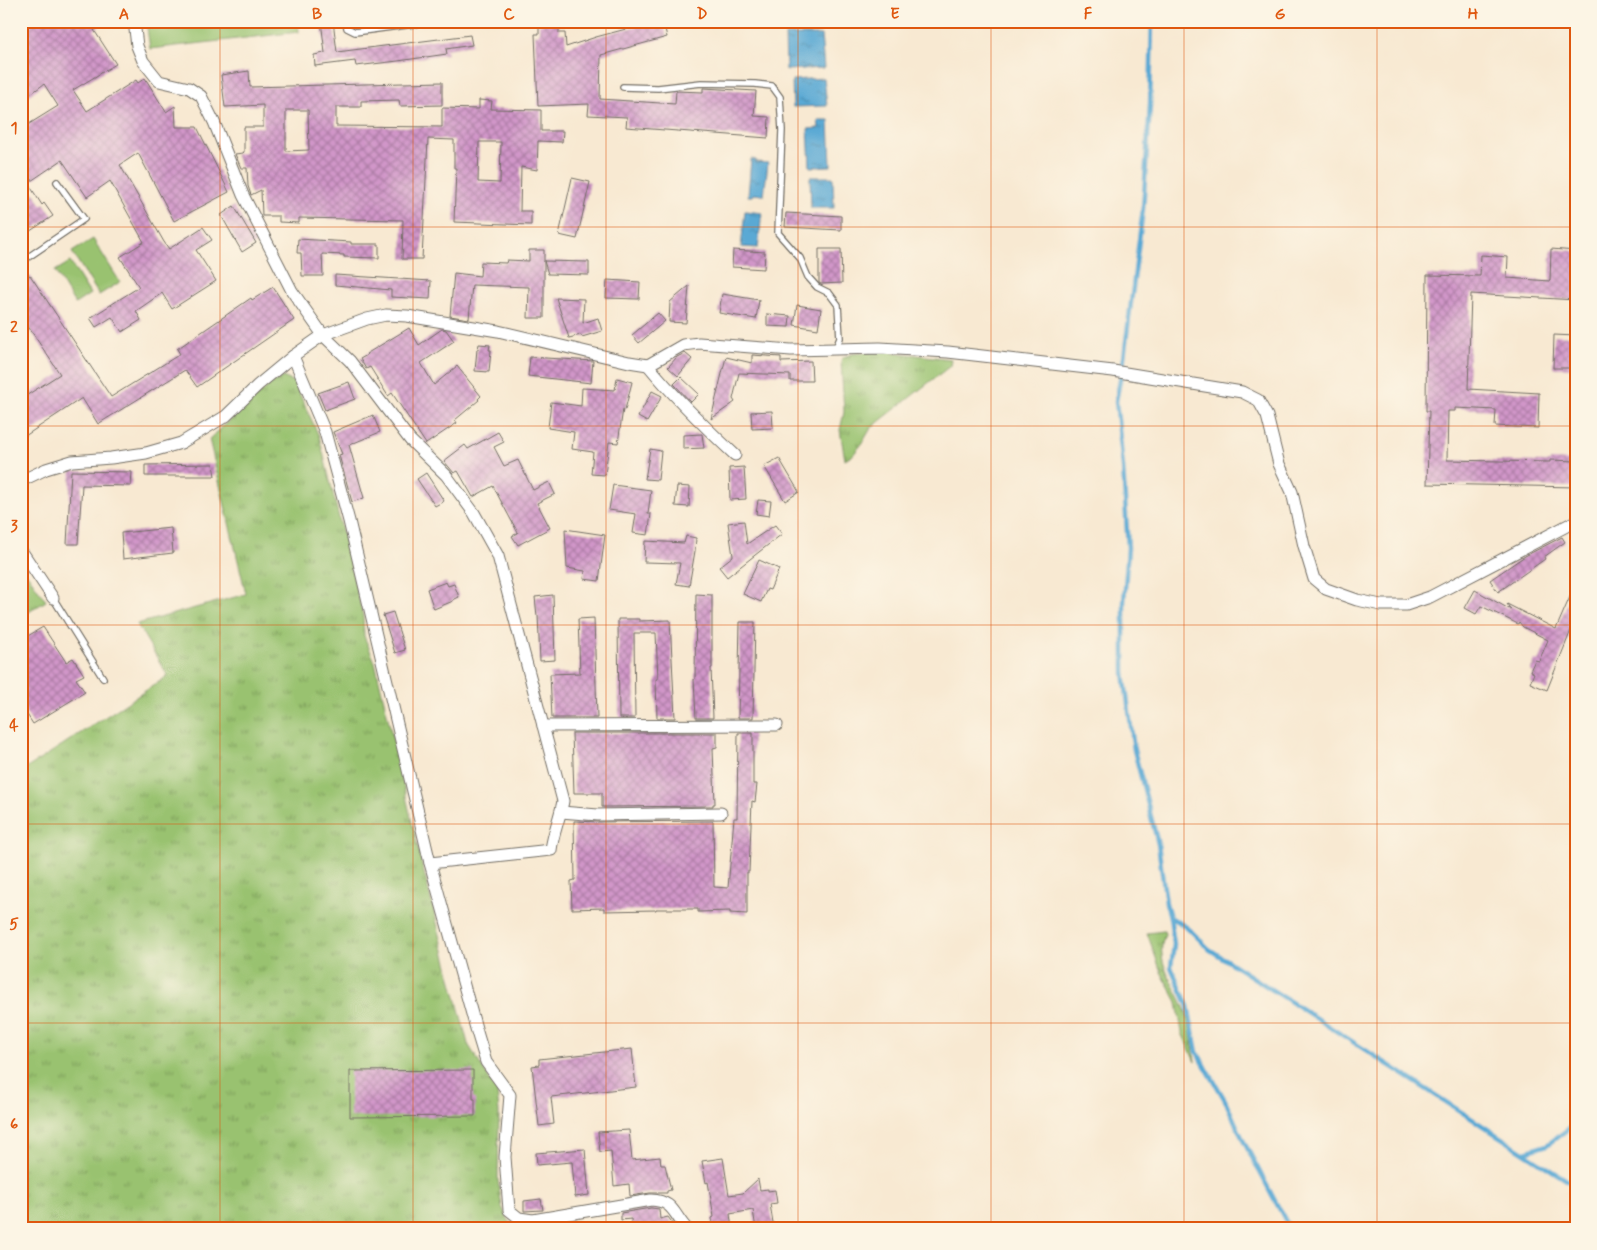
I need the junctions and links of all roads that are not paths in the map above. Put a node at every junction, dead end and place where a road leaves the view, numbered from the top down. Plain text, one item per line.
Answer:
1 (134, 21) edge
2 (346, 21) edge
3 (436, 21) edge
4 (623, 87) dead end
5 (57, 182) dead end
6 (21, 262) edge
7 (323, 335) junction
8 (835, 350) junction
9 (293, 356) junction
10 (648, 365) junction
11 (735, 454) dead end
12 (21, 481) edge
13 (1576, 521) edge
14 (21, 550) edge
15 (53, 598) joint
16 (103, 678) dead end
17 (777, 725) dead end
18 (543, 726) junction
19 (561, 812) junction
20 (721, 813) dead end
21 (430, 862) junction
22 (542, 1224) edge
23 (687, 1229) edge

1 - 7 street
2 - 3 lane
4 - 8 lane
5 - 6 lane
7 - 9 street
7 - 10 street
7 - 18 street
8 - 10 street
8 - 13 street
9 - 12 street
9 - 21 street
10 - 11 street
14 - 15 street
15 - 16 lane
17 - 18 street
18 - 19 street
19 - 20 street
19 - 21 street
21 - 22 street
22 - 23 street

